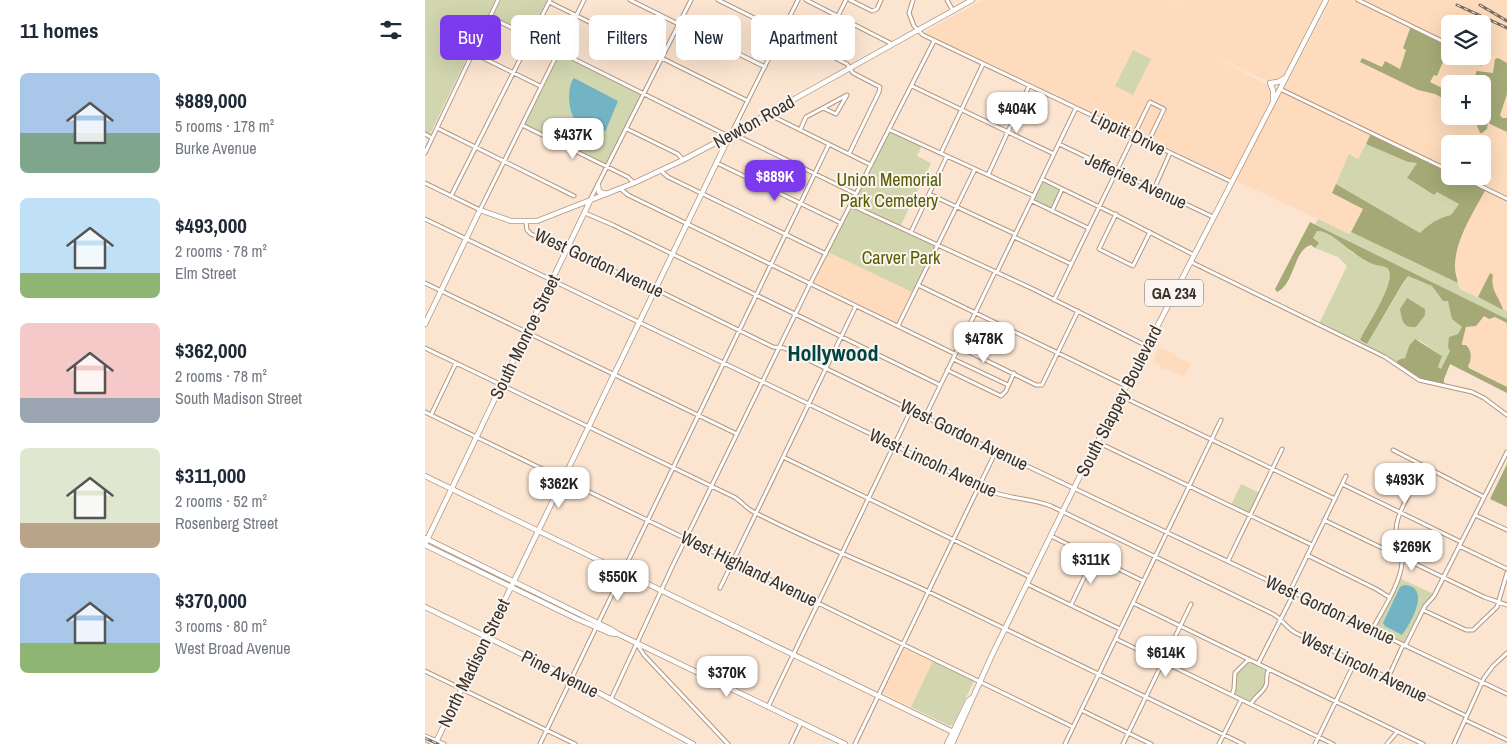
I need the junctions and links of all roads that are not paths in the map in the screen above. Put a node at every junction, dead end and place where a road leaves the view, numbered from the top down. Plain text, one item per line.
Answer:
1 (498, 0) edge
2 (584, 0) edge
3 (630, 0) edge
4 (691, 0) edge
5 (718, 0) edge
6 (798, 0) edge
7 (806, 0) edge
8 (848, 0) edge
9 (881, 0) edge
10 (913, 0) edge
11 (947, 0) edge
12 (972, 0) edge
13 (1325, 0) edge
14 (1358, 0) edge
15 (550, 1) edge
16 (953, 11) junction
17 (491, 15) edge
18 (543, 15) edge
19 (574, 15) edge
20 (576, 15) edge
21 (684, 15) edge
22 (790, 15) edge
23 (836, 15) edge
24 (839, 15) edge
25 (751, 16) edge
26 (676, 23) edge
27 (855, 25) edge
28 (676, 30) edge
29 (918, 30) junction
30 (934, 41) junction
31 (1441, 42) edge
32 (893, 44) junction
33 (666, 51) edge
34 (741, 55) edge
35 (469, 60) edge
36 (488, 60) edge
37 (520, 60) edge
38 (554, 60) edge
39 (574, 60) edge
40 (661, 60) edge
41 (664, 60) edge
42 (768, 60) edge
43 (839, 60) edge
44 (983, 64) junction
45 (765, 67) junction
46 (850, 68) junction
47 (513, 73) junction
48 (1286, 78) junction
49 (540, 86) junction
50 (912, 86) junction
51 (1029, 86) junction
52 (1280, 89) junction
53 (644, 94) junction
54 (748, 101) junction
55 (1273, 104) junction
56 (823, 108) junction
57 (1076, 108) junction
58 (961, 109) junction
59 (770, 113) junction
60 (521, 125) junction
61 (437, 128) junction
62 (627, 129) junction
63 (800, 130) junction
64 (890, 130) junction
65 (1008, 131) junction
66 (425, 134) edge
67 (730, 135) junction
68 (1133, 135) junction
69 (432, 138) junction
70 (1148, 142) junction
71 (829, 144) junction
72 (1059, 144) junction
73 (475, 147) junction
74 (425, 153) edge
75 (941, 153) junction
76 (1171, 153) junction
77 (849, 154) junction
78 (1055, 154) junction
79 (947, 156) junction
80 (683, 160) junction
81 (504, 161) junction
82 (717, 163) junction
83 (871, 165) junction
84 (607, 167) junction
85 (1441, 167) edge
86 (975, 169) junction
87 (661, 171) junction
88 (1117, 171) junction
89 (815, 174) junction
90 (988, 175) junction
91 (1042, 179) junction
92 (1232, 182) junction
93 (425, 183) edge
94 (634, 184) junction
95 (598, 185) junction
96 (1478, 185) edge
97 (621, 189) junction
98 (1062, 189) junction
99 (1154, 189) junction
100 (608, 194) junction
101 (702, 194) junction
102 (856, 194) junction
103 (929, 194) junction
104 (451, 196) junction
105 (575, 196) dead end
106 (1034, 196) junction
107 (1507, 199) edge
108 (590, 201) junction
109 (1031, 201) junction
110 (801, 204) junction
111 (851, 204) junction
112 (957, 206) junction
113 (575, 207) junction
114 (1099, 207) junction
115 (480, 210) junction
116 (1052, 211) junction
117 (1116, 214) junction
118 (584, 215) junction
119 (425, 218) edge
120 (1213, 218) junction
121 (526, 222) junction
122 (841, 223) junction
123 (687, 224) junction
124 (1088, 228) junction
125 (911, 232) junction
126 (1150, 232) junction
127 (786, 234) junction
128 (1015, 235) junction
129 (467, 239) junction
130 (938, 245) junction
131 (567, 250) junction
132 (672, 254) junction
133 (826, 254) junction
134 (1194, 255) junction
135 (1191, 262) junction
136 (1071, 264) junction
137 (771, 265) junction
138 (996, 272) junction
139 (552, 280) junction
140 (425, 283) edge
141 (810, 284) junction
142 (918, 285) junction
143 (655, 289) junction
144 (441, 291) junction
145 (757, 295) junction
146 (1054, 300) junction
147 (856, 306) junction
148 (1078, 311) junction
149 (975, 313) junction
150 (796, 314) junction
151 (639, 322) junction
152 (425, 324) edge
153 (898, 326) junction
154 (740, 330) junction
155 (527, 332) junction
156 (841, 336) junction
157 (1147, 346) junction
158 (959, 347) junction
159 (425, 348) edge
160 (779, 348) junction
161 (1058, 353) junction
162 (955, 354) junction
163 (953, 359) junction
164 (456, 363) junction
165 (724, 363) junction
166 (826, 368) junction
167 (947, 370) junction
168 (1014, 373) junction
169 (613, 374) junction
170 (763, 382) junction
171 (502, 385) junction
172 (940, 385) junction
173 (1008, 385) junction
174 (1126, 386) junction
175 (1121, 396) junction
176 (809, 404) junction
177 (911, 410) junction
178 (425, 412) edge
179 (431, 415) junction
180 (699, 415) junction
181 (1507, 415) edge
182 (925, 417) junction
183 (1221, 420) dead end
184 (588, 427) junction
185 (737, 434) junction
186 (477, 438) junction
187 (1211, 440) junction
188 (1097, 442) junction
189 (894, 446) junction
190 (1282, 449) dead end
191 (1393, 450) dead end
192 (996, 451) junction
193 (1507, 452) edge
194 (783, 457) junction
195 (673, 468) junction
196 (1272, 469) junction
197 (425, 476) edge
198 (1346, 476) dead end
199 (563, 479) junction
200 (1342, 484) junction
201 (1189, 486) junction
202 (712, 487) junction
203 (979, 487) junction
204 (1074, 488) junction
205 (452, 489) junction
206 (1409, 494) dead end
207 (1485, 497) junction
208 (869, 498) junction
209 (1335, 499) junction
210 (756, 512) junction
211 (1062, 512) junction
212 (1400, 512) junction
213 (1249, 515) junction
214 (1475, 515) junction
215 (648, 520) junction
216 (1324, 520) junction
217 (1507, 530) edge
218 (537, 531) junction
219 (1166, 531) junction
220 (1050, 536) junction
221 (686, 539) junction
222 (953, 539) junction
223 (426, 542) edge
224 (1461, 542) junction
225 (1312, 545) junction
226 (1459, 546) junction
227 (842, 554) junction
228 (1307, 555) junction
229 (1155, 556) junction
230 (1094, 557) junction
231 (1402, 557) junction
232 (733, 561) junction
233 (1228, 561) junction
234 (1507, 569) edge
235 (622, 572) junction
236 (1507, 573) edge
237 (1030, 577) junction
238 (1443, 577) junction
239 (1143, 581) junction
240 (512, 584) junction
241 (1027, 584) junction
242 (720, 588) dead end
243 (661, 591) junction
244 (927, 591) junction
245 (1292, 592) junction
246 (1389, 597) junction
247 (819, 603) junction
248 (1133, 603) junction
249 (1499, 603) junction
250 (1191, 604) dead end
251 (1071, 605) junction
252 (1507, 605) edge
253 (425, 607) edge
254 (1423, 610) junction
255 (1281, 619) junction
256 (597, 625) junction
257 (1180, 626) junction
258 (1005, 629) junction
259 (1120, 629) junction
260 (1372, 630) junction
261 (487, 637) junction
262 (1116, 638) junction
263 (637, 644) junction
264 (903, 644) junction
265 (1404, 645) junction
266 (646, 648) junction
267 (1507, 653) edge
268 (644, 655) junction
269 (793, 655) junction
270 (1249, 659) junction
271 (1163, 662) junction
272 (1355, 662) junction
273 (1258, 664) junction
274 (1269, 669) junction
275 (425, 671) edge
276 (1098, 674) junction
277 (572, 678) junction
278 (1388, 678) junction
279 (980, 681) junction
280 (1482, 682) junction
281 (461, 689) junction
282 (1507, 694) edge
283 (1232, 695) junction
284 (878, 696) junction
285 (973, 697) junction
286 (1147, 698) junction
287 (611, 699) junction
288 (1241, 699) junction
289 (1335, 701) junction
290 (1251, 704) junction
291 (768, 707) junction
292 (1081, 710) junction
293 (1466, 718) junction
294 (801, 723) junction
295 (961, 727) junction
296 (1073, 727) junction
297 (547, 730) junction
298 (953, 732) junction
299 (1397, 732) junction
300 (1128, 733) junction
301 (1224, 735) junction
302 (1318, 736) junction
303 (425, 737) edge
304 (1412, 739) junction
305 (1507, 740) edge
306 (954, 741) edge
307 (435, 743) edge
308 (444, 744) edge
309 (540, 744) edge
310 (575, 744) edge
311 (693, 744) edge
312 (728, 744) edge
313 (791, 744) edge
314 (845, 744) edge
315 (855, 744) edge
316 (947, 744) edge
317 (1065, 744) edge
318 (1123, 744) edge
319 (1151, 744) edge
320 (1219, 744) edge
321 (1243, 744) edge
322 (1315, 744) edge
323 (1333, 744) edge
324 (1387, 744) edge
325 (1412, 744) edge
326 (1423, 744) edge
327 (1454, 744) edge

1 - 17 street
2 - 20 street
3 - 26 street
4 - 21 street, South Monroe Street
5 - 25 street
6 - 22 street
7 - 23 street
8 - 9 street
8 - 24 street
10 - 29 street
11 - 16 street
12 - 16 main road, Newton Road
13 - 48 main road, South Slappey Boulevard / GA 234
14 - 31 street
15 - 18 street
15 - 19 street
16 - 29 main road, Newton Road
27 - 32 street
28 - 33 street, South Monroe Street
29 - 30 street, Lippitt Drive
29 - 32 main road, Newton Road
30 - 44 street, Lippitt Drive
30 - 50 street
32 - 46 main road, Newton Road
34 - 45 street
35 - 61 street
36 - 47 street
37 - 47 street
38 - 49 street
39 - 53 street
40 - 53 street, South Monroe Street
41 - 54 street
42 - 45 street
43 - 46 street
44 - 51 street, Lippitt Drive
44 - 58 street
45 - 54 street
46 - 59 main road, Newton Road
46 - 77 street
47 - 49 street
47 - 73 street
48 - 52 main road, South Slappey Boulevard / GA 234
48 - 55 main road
49 - 60 street
50 - 58 street
50 - 64 street
51 - 57 street, Lippitt Drive
51 - 65 street
52 - 55 main road, South Slappey Boulevard / GA 234
52 - 85 street
53 - 62 street, South Monroe Street
53 - 67 street
54 - 67 street
55 - 92 main road, South Slappey Boulevard / GA 234
56 - 56 street
56 - 63 street
57 - 68 street, Lippitt Drive
57 - 72 street
58 - 65 street
58 - 75 street
59 - 63 street
59 - 67 main road, Newton Road
60 - 81 street
60 - 84 street
61 - 69 street
61 - 73 street
62 - 80 street
62 - 84 street, South Monroe Street
63 - 71 street
64 - 75 street
64 - 83 street
65 - 78 street
65 - 90 street
66 - 69 street
67 - 80 main road, Newton Road
67 - 82 main road, North Madison Street
67 - 89 street
68 - 70 street, Lippitt Drive
68 - 70 street
68 - 88 street
69 - 74 street
70 - 76 street, Lippitt Drive
71 - 77 street
71 - 89 street
72 - 78 street
72 - 88 street, Jefferies Avenue
73 - 81 street
73 - 104 street
75 - 79 street
76 - 92 street, Lippitt Drive
76 - 99 street
77 - 83 street
78 - 91 street
79 - 86 street
79 - 103 street
80 - 87 main road, Newton Road
81 - 105 street
81 - 115 street
82 - 101 main road, North Madison Street
82 - 110 street
83 - 102 street
84 - 94 street
84 - 95 street, South Monroe Street
86 - 90 street
86 - 112 street
87 - 94 main road, Newton Road
87 - 101 street
88 - 99 street, Jefferies Avenue
88 - 114 street
89 - 102 street
89 - 110 street
90 - 106 street
91 - 98 street
91 - 106 street
92 - 120 main road, South Slappey Boulevard / GA 234
93 - 104 street, West Gordon Avenue
94 - 97 main road, Newton Road
95 - 100 main road
95 - 108 street, South Monroe Street
96 - 107 street
97 - 100 main road, Newton Road
97 - 123 street
98 - 114 street
98 - 116 street
99 - 120 street, Jefferies Avenue
100 - 108 main road, Newton Road
101 - 123 main road, North Madison Street
101 - 127 street
102 - 111 street
103 - 112 street
103 - 125 street
104 - 115 street, West Gordon Avenue
106 - 109 street
108 - 113 main road, Newton Road
108 - 118 main road, South Monroe Street
109 - 116 street
109 - 128 street
110 - 122 street
110 - 127 street
111 - 122 street
111 - 125 street
112 - 128 street
112 - 130 street
113 - 118 main road
113 - 121 main road, Newton Road
114 - 117 street
114 - 124 street
115 - 121 main road, West Gordon Avenue
115 - 129 main road
116 - 124 street
117 - 126 street
117 - 126 street
118 - 131 main road, South Monroe Street
118 - 132 street
119 - 129 street, West Lincoln Avenue
120 - 134 main road, South Slappey Boulevard / GA 234
121 - 131 street, West Gordon Avenue
122 - 133 street
123 - 132 main road, North Madison Street
123 - 137 street
124 - 136 street
125 - 130 street
126 - 134 street
127 - 133 street
127 - 137 street
128 - 136 street
128 - 138 street
129 - 139 street, West Lincoln Avenue
129 - 144 main road
130 - 138 street
130 - 142 street
131 - 139 main road, South Monroe Street
131 - 143 street, West Gordon Avenue
132 - 143 main road, North Madison Street
132 - 145 street
133 - 141 street
134 - 135 main road, South Slappey Boulevard / GA 234
135 - 157 main road, South Slappey Boulevard / GA 234
135 - 181 street
136 - 146 street
137 - 141 street
137 - 145 street
138 - 146 street
138 - 149 street
139 - 151 street, West Lincoln Avenue
139 - 155 main road, South Monroe Street
140 - 144 street
141 - 147 street
141 - 150 street
142 - 149 street
142 - 153 street
143 - 151 main road, North Madison Street
143 - 154 street, West Gordon Avenue
144 - 152 main road
144 - 155 street
145 - 150 street
145 - 154 street
146 - 148 street
147 - 153 street
147 - 156 street
148 - 157 street
148 - 161 street
149 - 158 street
149 - 161 street
150 - 156 street
150 - 160 street
151 - 165 street, West Lincoln Avenue
151 - 169 main road, North Madison Street
153 - 162 street
154 - 160 street, West Gordon Avenue
154 - 165 street
155 - 169 street
155 - 171 main road, South Monroe Street
156 - 166 street
156 - 172 street
157 - 174 main road, South Slappey Boulevard / GA 234
158 - 162 street
158 - 168 street
159 - 164 street
160 - 166 street, West Gordon Avenue
160 - 170 street
161 - 168 street
161 - 174 street
162 - 163 street
163 - 167 street
163 - 173 street
164 - 171 street
164 - 179 street
165 - 170 street, West Lincoln Avenue
165 - 180 street
166 - 176 street
166 - 177 street, West Gordon Avenue
167 - 172 street
167 - 173 street
168 - 173 street
169 - 180 street
169 - 184 main road, North Madison Street
170 - 176 street, West Lincoln Avenue
170 - 185 street
171 - 184 street
171 - 186 main road, South Monroe Street
172 - 182 street
174 - 175 main road, South Slappey Boulevard / GA 234
175 - 187 street
175 - 188 main road, South Slappey Boulevard / GA 234
176 - 189 street, West Lincoln Avenue
176 - 194 street
177 - 182 street, West Gordon Avenue
177 - 189 street
178 - 179 street, West Highland Avenue
179 - 186 street, West Highland Avenue
180 - 185 street
180 - 195 street
182 - 192 street, West Gordon Avenue
183 - 187 street
184 - 195 street
184 - 199 main road, North Madison Street
185 - 202 street
186 - 199 street, West Highland Avenue
186 - 205 main road, South Monroe Street
187 - 196 street
187 - 201 street
188 - 201 street
188 - 204 main road, South Slappey Boulevard / GA 234
189 - 203 street, West Lincoln Avenue
189 - 208 street
190 - 196 street
191 - 207 street
192 - 203 street
192 - 204 street, West Gordon Avenue
193 - 207 street
194 - 208 street
194 - 210 street
195 - 202 street
195 - 215 street
196 - 209 street
196 - 213 street
197 - 205 main road
198 - 200 street
199 - 215 street, West Highland Avenue
199 - 218 main road, North Madison Street
200 - 209 street
200 - 212 street
201 - 213 street
201 - 219 street
202 - 210 street
202 - 221 street
203 - 211 street, West Lincoln Avenue
203 - 222 street
204 - 211 main road, South Slappey Boulevard / GA 234
204 - 219 street, West Gordon Avenue
205 - 218 main road
205 - 223 main road, South Monroe Street
206 - 212 street
207 - 214 street
208 - 222 street
208 - 227 street
209 - 216 street
210 - 227 street
210 - 232 street
211 - 220 main road, South Slappey Boulevard / GA 234
211 - 229 street, West Lincoln Avenue
212 - 224 street
212 - 231 street
213 - 225 street
213 - 233 street
214 - 217 street
214 - 224 street
215 - 221 street, West Highland Avenue
215 - 235 street
216 - 225 street
216 - 231 street
218 - 235 main road
218 - 240 main road, North Madison Street
219 - 229 street
219 - 233 street, West Gordon Avenue
220 - 230 street
220 - 237 main road, South Slappey Boulevard / GA 234
221 - 232 street, West Highland Avenue
221 - 243 street
222 - 237 street
222 - 244 street
223 - 240 main road
224 - 226 street
225 - 228 street
226 - 234 street
226 - 238 street
227 - 244 street
227 - 247 street
228 - 245 street
228 - 246 street
229 - 239 street
229 - 255 street, West Lincoln Avenue
230 - 239 street
230 - 251 street
231 - 238 street
231 - 246 street
232 - 242 street
232 - 247 street, West Highland Avenue
233 - 245 street, West Gordon Avenue
235 - 243 main road
235 - 256 street
236 - 249 street
237 - 241 main road, South Slappey Boulevard / GA 234
238 - 249 street
238 - 254 street
239 - 248 street
240 - 256 main road
240 - 261 main road, North Madison Street
241 - 251 street
241 - 258 main road, South Slappey Boulevard / GA 234
243 - 263 street
243 - 269 main road
244 - 258 street
244 - 264 street
245 - 255 street
245 - 260 street, West Gordon Avenue
246 - 260 street
247 - 264 street, West Highland Avenue
247 - 269 street
248 - 257 street
248 - 259 street
249 - 252 street
249 - 254 street
250 - 257 street
251 - 259 street
253 - 261 main road, Pine Avenue
254 - 265 street
255 - 272 street, West Lincoln Avenue
255 - 273 street
256 - 263 main road
256 - 277 street
257 - 270 street
257 - 271 street
258 - 276 street
258 - 279 main road, South Slappey Boulevard / GA 234
259 - 262 street
260 - 265 street, West Gordon Avenue
261 - 277 main road, Pine Avenue
261 - 281 main road, North Madison Street
262 - 271 street
262 - 276 street
263 - 266 main road
263 - 268 street
263 - 287 street
264 - 279 street, West Highland Avenue
264 - 284 street
265 - 278 street
265 - 280 street, West Gordon Avenue
266 - 268 street
266 - 291 main road
267 - 280 street
268 - 312 street
269 - 284 main road
269 - 291 street
270 - 273 street
270 - 283 street
271 - 283 street
271 - 286 street
272 - 278 street, West Lincoln Avenue
272 - 289 street
273 - 274 street
274 - 289 street
274 - 290 street
275 - 281 street
276 - 286 street
276 - 292 street
277 - 287 main road, Pine Avenue
277 - 297 street
278 - 293 street, West Lincoln Avenue
279 - 285 main road, South Slappey Boulevard / GA 234
279 - 296 street, West Highland Avenue
280 - 282 street, West Gordon Avenue
280 - 293 street
281 - 297 street
281 - 307 main road, North Madison Street
283 - 288 street
284 - 298 main road
284 - 315 street
285 - 295 main road, South Slappey Boulevard / GA 234
285 - 298 main road, South Slappey Boulevard / GA 234
286 - 300 street
286 - 301 street
287 - 311 main road, Pine Avenue
288 - 290 street
288 - 301 street
289 - 299 street
289 - 302 street
290 - 302 street
291 - 294 main road
292 - 296 street
292 - 300 street
293 - 305 street, West Lincoln Avenue
293 - 327 street
294 - 313 street
294 - 314 main road
295 - 298 main road
295 - 306 main road, South Slappey Boulevard / GA 234
296 - 317 street
297 - 309 street
297 - 310 street
298 - 306 main road
298 - 316 main road, South Slappey Boulevard
299 - 304 street
299 - 324 street
300 - 318 street
300 - 319 street
301 - 320 street
301 - 321 street
302 - 322 street
302 - 323 street
303 - 307 street
304 - 325 street
304 - 326 street
307 - 308 street

